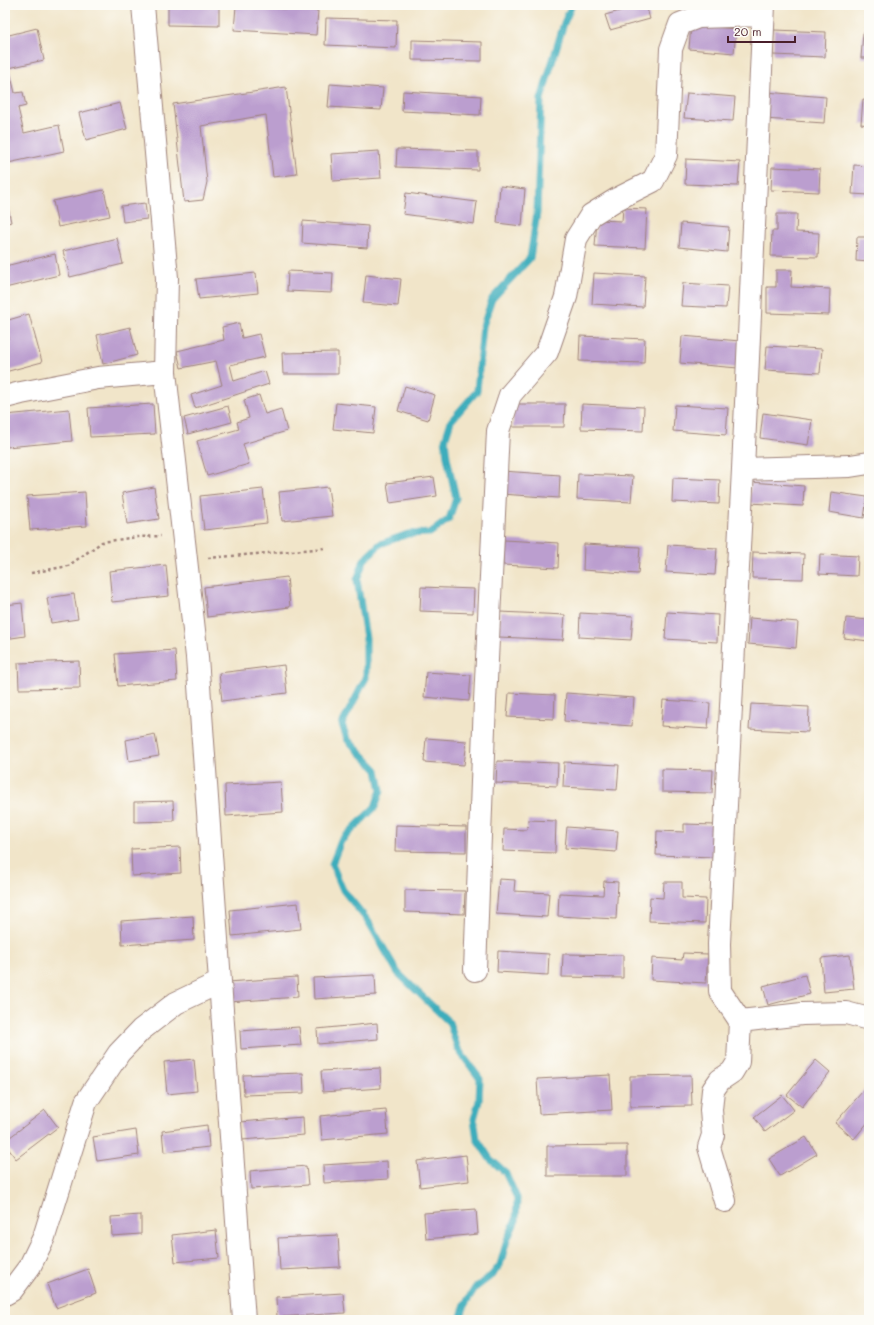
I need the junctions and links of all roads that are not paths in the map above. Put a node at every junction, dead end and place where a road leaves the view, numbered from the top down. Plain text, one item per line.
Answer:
1 (143, 5) edge
2 (764, 10) edge
3 (165, 372) junction
4 (5, 397) edge
5 (869, 463) edge
6 (743, 469) junction
7 (475, 970) dead end
8 (220, 982) junction
9 (869, 1019) edge
10 (740, 1021) junction
11 (725, 1201) dead end
12 (5, 1294) edge
13 (244, 1320) edge

1 - 3 street
2 - 6 street
2 - 7 street
3 - 4 street
3 - 8 street
5 - 6 street
6 - 10 street
8 - 12 street
8 - 13 street
9 - 10 street
10 - 11 street

